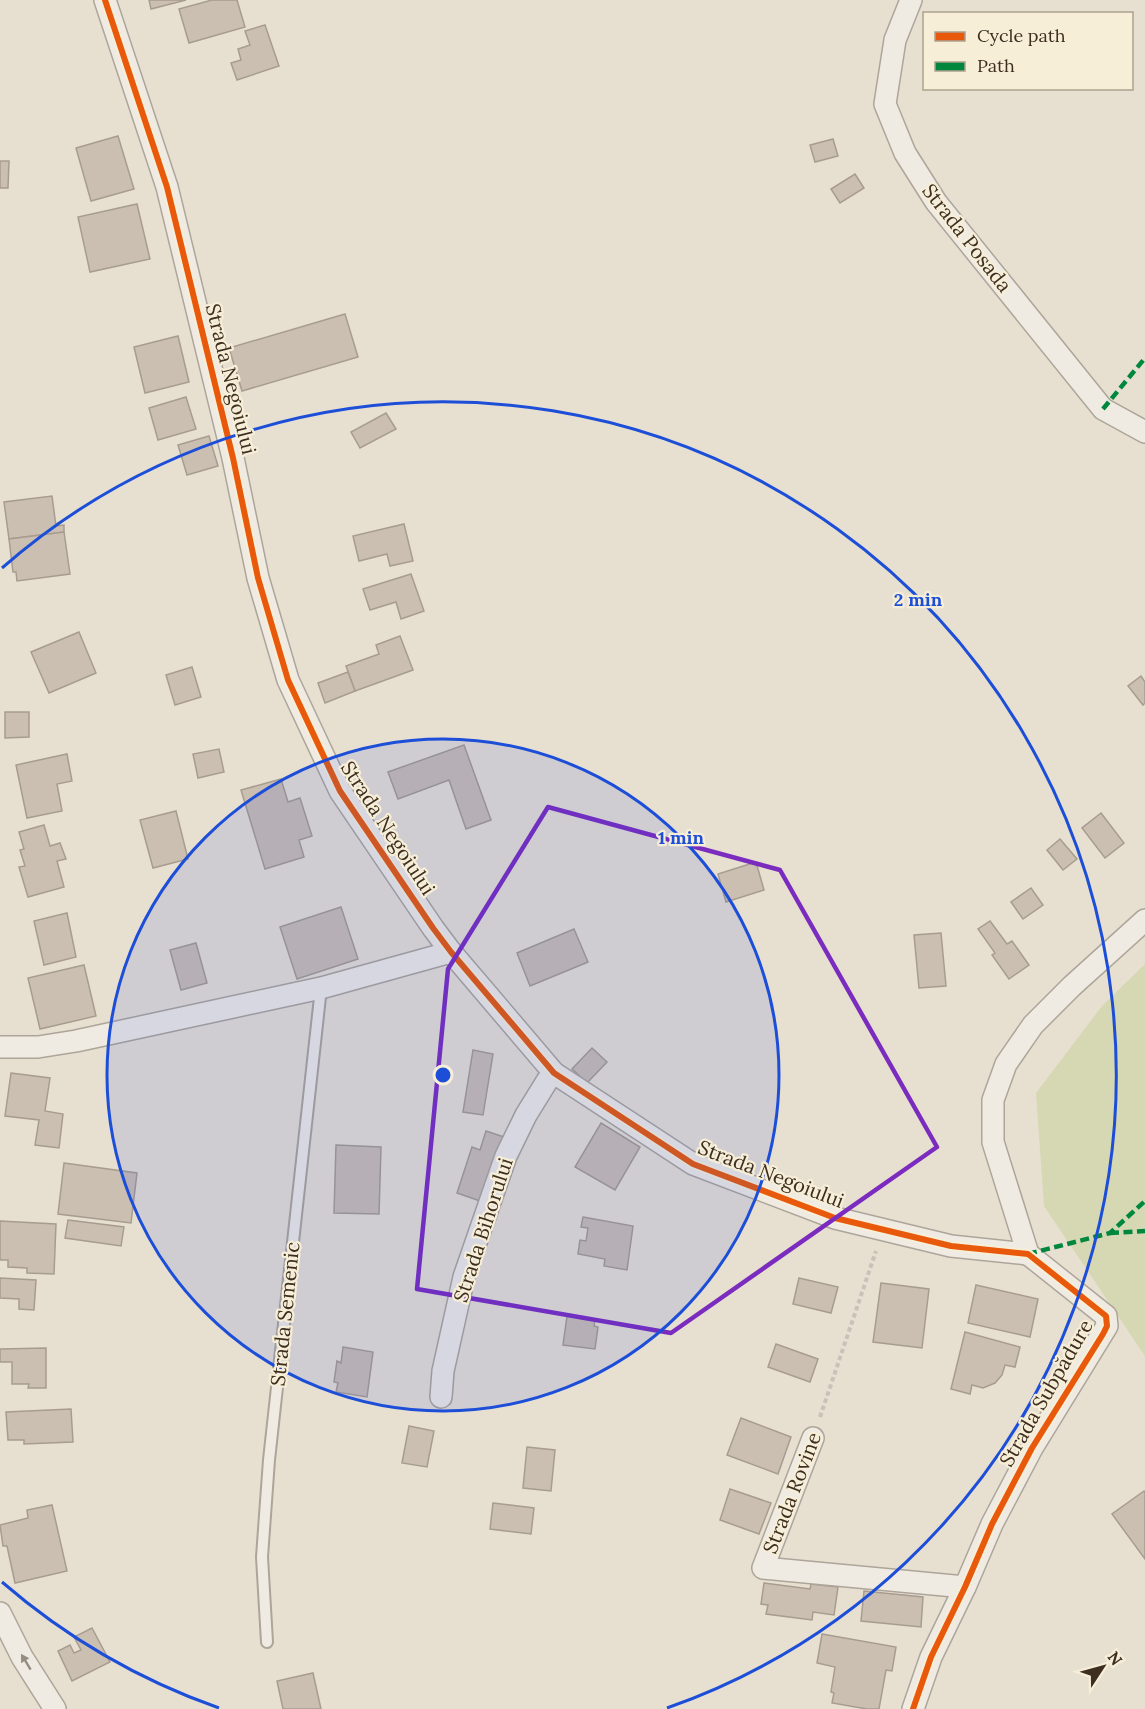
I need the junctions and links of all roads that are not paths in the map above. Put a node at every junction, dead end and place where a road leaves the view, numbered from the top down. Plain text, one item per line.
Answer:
1 (105, 0) edge
2 (911, 0) edge
3 (1145, 432) edge
4 (1145, 920) edge
5 (451, 951) junction
6 (321, 988) junction
7 (0, 1047) edge
8 (554, 1073) junction
9 (1028, 1254) junction
10 (441, 1397) dead end
11 (813, 1438) road end
12 (965, 1587) junction
13 (0, 1613) edge
14 (267, 1642) dead end
15 (55, 1709) edge
16 (912, 1709) edge

1 - 5 street, Strada Negoiului
2 - 3 street, Strada Posada
4 - 9 street
5 - 6 street
5 - 8 street, Strada Negoiului
6 - 7 street
6 - 14 lane, Strada Semenic
8 - 9 street, Strada Negoiului
8 - 10 street, Strada Bihorului
9 - 12 street, Strada Subpădure
11 - 12 street, Strada Rovine
12 - 16 street, Strada Subpădure
15 -> 13 street

